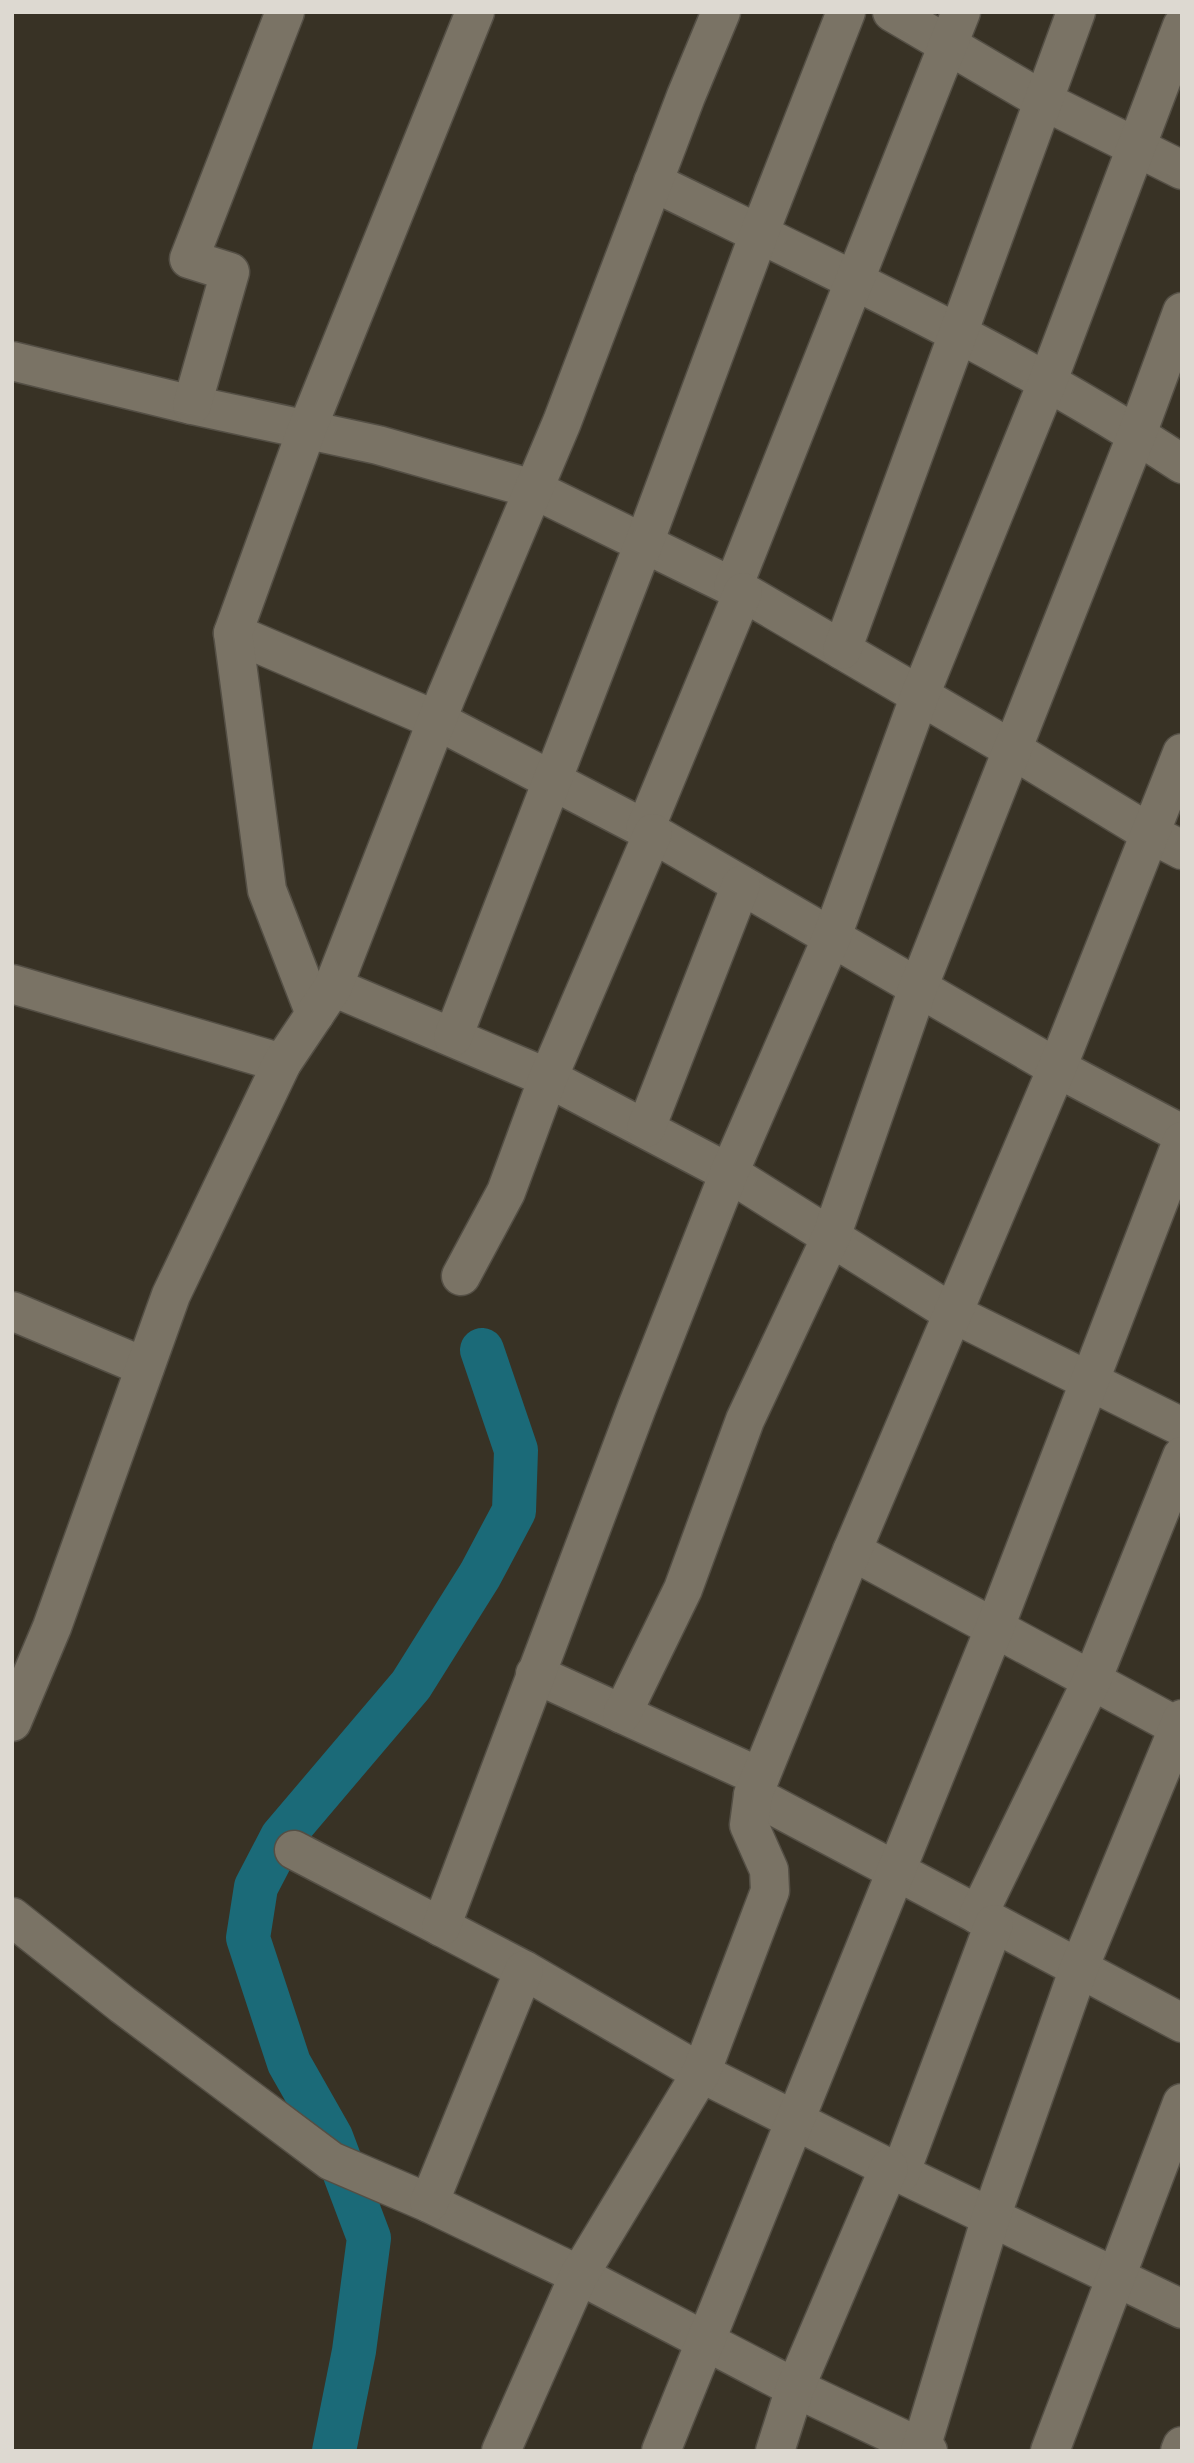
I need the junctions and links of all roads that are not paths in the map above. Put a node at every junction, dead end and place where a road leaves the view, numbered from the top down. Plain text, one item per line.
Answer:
1 (285, 12) edge
2 (475, 12) edge
3 (721, 12) edge
4 (846, 12) edge
5 (892, 12) edge
6 (1076, 12) edge
7 (1182, 26) edge
8 (954, 28) edge
9 (1042, 100) junction
10 (1135, 147) junction
11 (1182, 170) edge
12 (653, 182) junction
13 (759, 234) junction
14 (854, 281) junction
15 (1182, 312) edge
16 (958, 331) junction
17 (12, 361) edge
18 (1047, 383) junction
19 (192, 405) junction
20 (307, 429) junction
21 (1137, 434) junction
22 (1182, 464) edge
23 (533, 489) junction
24 (644, 543) junction
25 (738, 589) junction
26 (233, 633) junction
27 (842, 650) junction
28 (919, 695) junction
29 (438, 721) junction
30 (1013, 750) junction
31 (1182, 753) edge
32 (552, 780) junction
33 (649, 831) junction
34 (1166, 842) edge
35 (741, 886) junction
36 (831, 939) junction
37 (12, 984) edge
38 (918, 988) junction
39 (324, 1001) junction
40 (453, 1037) junction
41 (282, 1063) junction
42 (1057, 1068) junction
43 (548, 1078) junction
44 (646, 1128) junction
45 (1182, 1134) edge
46 (1182, 1141) edge
47 (729, 1173) junction
48 (831, 1237) junction
49 (461, 1276) dead end
50 (12, 1311) edge
51 (952, 1313) junction
52 (145, 1367) junction
53 (1089, 1381) junction
54 (1182, 1427) edge
55 (1182, 1455) edge
56 (852, 1551) junction
57 (995, 1628) junction
58 (535, 1674) junction
59 (1092, 1680) junction
60 (622, 1714) junction
61 (12, 1722) edge
62 (1181, 1725) edge
63 (756, 1786) junction
64 (295, 1850) dead end
65 (897, 1871) junction
66 (12, 1917) edge
67 (986, 1920) junction
68 (441, 1927) junction
69 (1079, 1968) junction
70 (524, 1970) junction
71 (1182, 2023) edge
72 (701, 2073) junction
73 (1182, 2103) edge
74 (793, 2120) junction
75 (895, 2171) junction
76 (429, 2203) junction
77 (991, 2217) junction
78 (579, 2275) junction
79 (1115, 2275) junction
80 (1182, 2309) edge
81 (706, 2343) junction
82 (795, 2388) junction
83 (923, 2450) edge
84 (501, 2451) edge
85 (661, 2451) edge
86 (775, 2451) edge
87 (1050, 2451) edge

1 - 19 street
2 - 20 street
3 - 12 street
4 - 13 street
5 - 8 street
6 - 9 street
7 - 10 street
8 - 9 street
8 - 14 street
9 - 10 street
9 - 16 street
10 - 11 street
10 - 18 street
12 - 13 street
12 - 23 street
13 - 14 street
13 - 24 street
14 - 16 street
14 - 25 street
15 - 21 street
16 - 18 street
16 - 27 street
17 - 19 street
18 - 21 street
18 - 28 street
19 - 20 street
20 - 23 street
20 - 26 street
21 - 22 street
21 - 30 street
23 - 24 street
23 - 29 street
24 - 25 street
24 - 32 street
25 - 27 street
25 - 33 street
26 - 29 street
26 - 39 street
27 - 28 street
28 - 30 street
28 - 36 street
29 - 32 street
29 - 39 street
30 - 34 street
30 - 38 street
31 - 34 street
32 - 33 street
32 - 40 street
33 - 35 street
33 - 43 street
34 - 42 street
35 - 36 street
35 - 44 street
36 - 38 street
36 - 47 street
37 - 41 street
38 - 42 street
38 - 48 street
39 - 40 street
39 - 41 street
40 - 43 street
41 - 52 street
42 - 45 street
42 - 51 street
43 - 44 street
43 - 49 street
44 - 47 street
46 - 53 street
47 - 48 street
47 - 58 street
48 - 51 street
48 - 60 street
50 - 52 street
51 - 53 street
51 - 56 street
52 - 61 street
53 - 54 street
53 - 57 street
55 - 59 street
56 - 57 street
56 - 63 street
57 - 59 street
57 - 65 street
58 - 60 street
58 - 68 street
59 - 62 street
59 - 67 street
60 - 63 street
62 - 69 street
63 - 65 street
63 - 72 street
64 - 68 street
65 - 67 street
65 - 74 street
66 - 76 street
67 - 69 street
67 - 75 street
68 - 70 street
69 - 71 street
69 - 77 street
70 - 72 street
70 - 76 street
72 - 74 street
72 - 78 street
73 - 79 street
74 - 75 street
74 - 81 street
75 - 77 street
75 - 82 street
76 - 78 street
77 - 79 street
77 - 83 street
78 - 81 street
78 - 84 street
79 - 80 street
79 - 87 street
81 - 82 street
81 - 85 street
82 - 83 street
82 - 86 street

